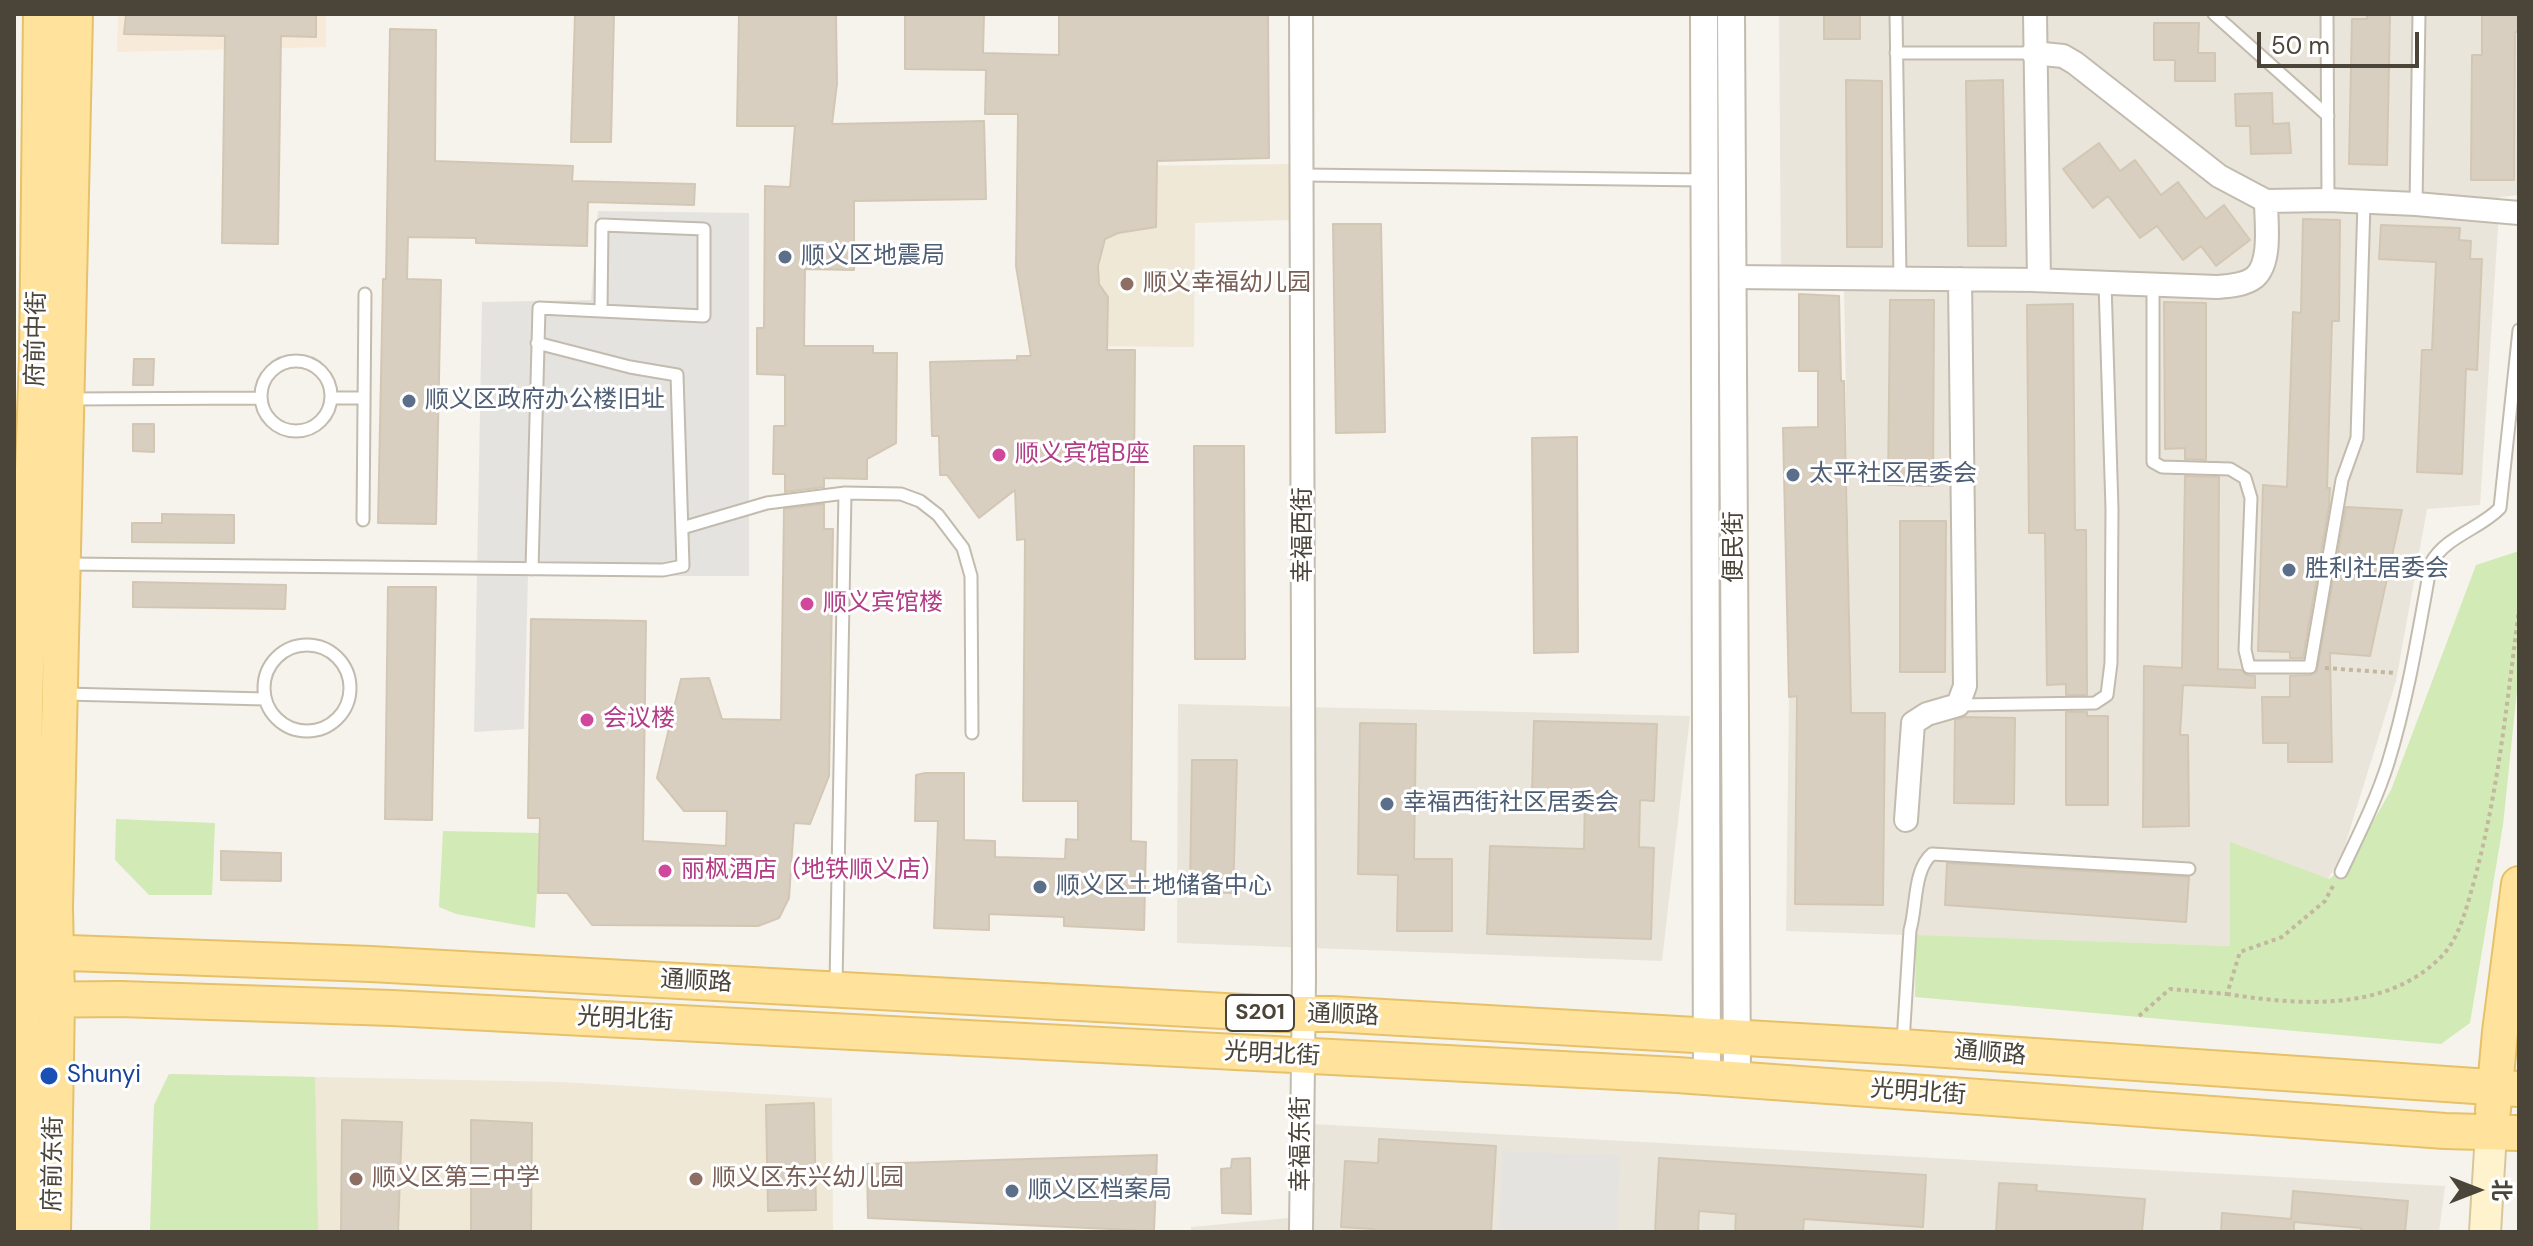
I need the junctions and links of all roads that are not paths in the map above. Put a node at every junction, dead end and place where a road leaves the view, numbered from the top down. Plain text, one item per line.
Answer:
1 (41, 14) edge
2 (75, 14) edge
3 (1301, 14) edge
4 (1704, 14) edge
5 (1731, 14) edge
6 (1896, 14) edge
7 (2035, 14) edge
8 (2214, 14) edge
9 (2327, 14) edge
10 (2419, 14) edge
11 (1896, 53) junction
12 (2033, 53) junction
13 (2328, 116) junction
14 (1304, 175) junction
15 (1705, 180) junction
16 (1732, 180) junction
17 (2328, 200) junction
18 (2266, 201) junction
19 (2364, 202) junction
20 (2416, 204) junction
21 (2519, 213) edge
22 (1732, 277) junction
23 (1900, 277) junction
24 (1960, 279) junction
25 (2032, 280) junction
26 (2105, 283) junction
27 (2153, 285) junction
28 (365, 294) dead end
29 (601, 311) junction
30 (2519, 330) edge
31 (537, 343) junction
32 (260, 398) junction
33 (331, 398) junction
34 (363, 398) junction
35 (68, 399) junction
36 (845, 493) junction
37 (363, 520) dead end
38 (682, 528) junction
39 (63, 564) junction
40 (532, 569) junction
41 (61, 694) junction
42 (265, 699) junction
43 (1958, 705) junction
44 (972, 733) dead end
45 (1906, 820) dead end
46 (2189, 869) dead end
47 (2341, 872) road end
48 (2519, 884) edge
49 (31, 951) edge
50 (836, 989) junction
51 (19, 1000) edge
52 (57, 1000) junction
53 (1302, 1015) junction
54 (1722, 1038) junction
55 (1902, 1047) junction
56 (1301, 1055) junction
57 (1722, 1078) junction
58 (2507, 1088) edge
59 (2505, 1133) edge
60 (21, 1232) edge
61 (53, 1232) edge
62 (1301, 1232) edge
63 (2485, 1232) edge

1 - 49 main road, 府前中街
2 - 35 main road, 府前中街
3 - 14 street, 幸福西街
4 - 15 street, 便民街
5 - 16 street, 便民街
6 - 11 lane
7 - 12 street
8 - 13 lane
9 - 13 lane
10 - 20 lane
11 - 12 lane
11 - 23 lane
12 - 18 street
12 - 25 street
13 - 17 lane
14 - 15 lane
14 - 53 street, 幸福西街
15 - 16 lane
15 - 54 street, 便民街
16 - 22 street, 便民街
17 - 18 street
17 - 19 street
18 - 27 street
19 - 20 street
19 - 27 lane
20 - 21 street
22 - 23 street
22 - 54 street, 便民街
23 - 24 street
24 - 25 street
24 - 43 street
25 - 26 street
26 - 27 street
26 - 43 lane
28 - 34 lane
29 - 29 lane
29 - 31 lane
30 - 47 lane
31 - 38 lane
31 - 40 lane
32 - 33 lane
32 - 33 lane
32 - 35 lane
33 - 34 lane
34 - 37 lane
35 - 39 main road, 府前中街
36 - 38 lane
36 - 44 lane
36 - 50 lane
38 - 40 lane
39 - 40 lane
39 - 41 main road, 府前中街
41 - 42 lane
41 - 49 main road, 府前中街
42 - 42 lane
43 - 45 street
46 - 55 lane
48 - 58 main road
49 - 50 main road, 通顺路 / S201
49 - 51 main road, 府前中街
49 - 52 main road, 府前中街
50 - 53 main road, 通顺路 / S201
51 - 52 main road, 光明北街 / S201
51 - 60 main road, 府前东街
52 - 56 main road, 光明北街 / S201
52 - 61 main road, 府前东街
53 - 54 main road, 通顺路 / S201
53 - 56 street, 幸福西街
54 - 55 main road, 通顺路 / S201
54 - 57 street, 便民街
55 - 58 main road, 通顺路 / S201
56 - 57 main road, 光明北街 / S201
56 - 62 street, 幸福东街
57 - 59 main road, 光明北街 / S201
58 - 59 main road
59 - 63 main road

